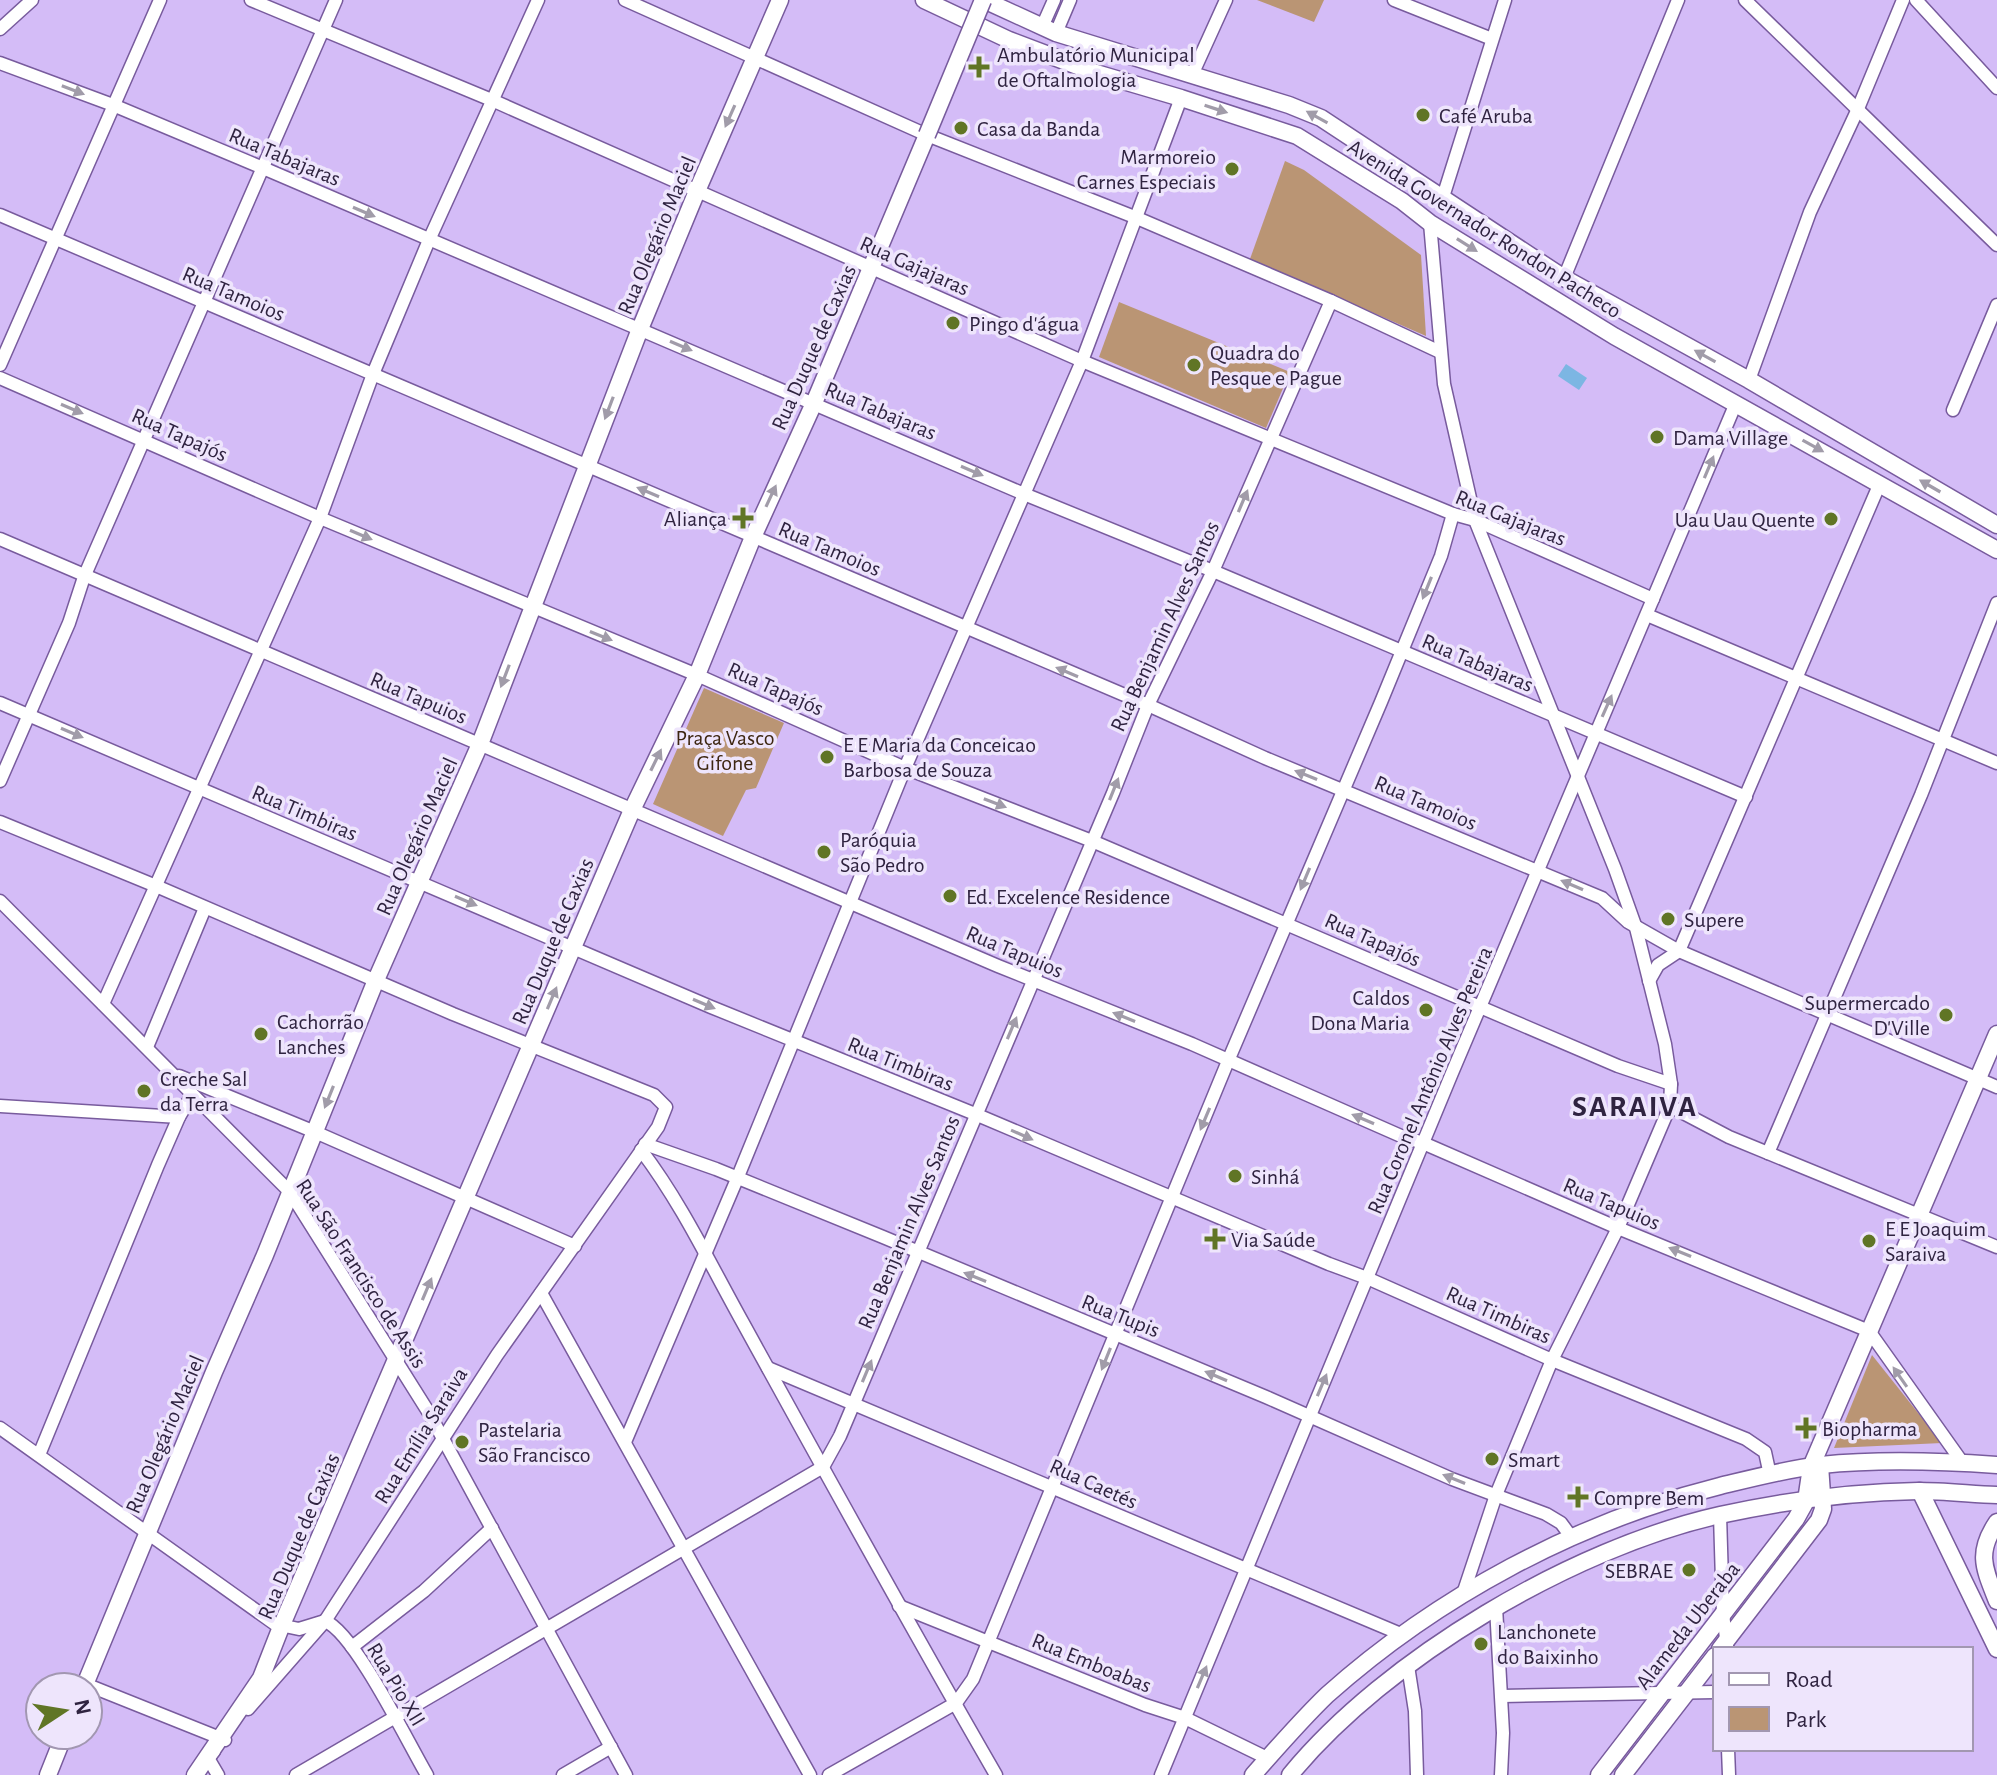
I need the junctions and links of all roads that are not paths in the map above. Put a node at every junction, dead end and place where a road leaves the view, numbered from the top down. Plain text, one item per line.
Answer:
1 (32, 0) edge
2 (160, 0) edge
3 (251, 0) edge
4 (336, 0) edge
5 (538, 0) edge
6 (625, 0) edge
7 (780, 0) edge
8 (924, 0) edge
9 (984, 0) edge
10 (1054, 0) edge
11 (1070, 0) edge
12 (1226, 0) edge
13 (1394, 0) edge
14 (1505, 0) edge
15 (1678, 0) edge
16 (1745, 0) edge
17 (1903, 0) edge
18 (1916, 0) edge
19 (0, 29) edge
20 (1049, 30) junction
21 (323, 31) junction
22 (1492, 39) junction
23 (759, 51) junction
24 (0, 63) edge
25 (1192, 75) junction
26 (1997, 88) edge
27 (1181, 98) junction
28 (494, 101) junction
29 (113, 105) junction
30 (1857, 111) junction
31 (927, 135) junction
32 (263, 168) junction
33 (697, 191) junction
34 (1443, 197) junction
35 (0, 215) edge
36 (1137, 218) junction
37 (1430, 223) junction
38 (56, 240) junction
39 (429, 240) junction
40 (1997, 245) edge
41 (873, 267) junction
42 (1564, 278) junction
43 (204, 301) junction
44 (1331, 301) junction
45 (1997, 305) edge
46 (640, 329) junction
47 (1440, 352) junction
48 (1082, 361) junction
49 (0, 365) edge
50 (373, 374) junction
51 (0, 378) edge
52 (1749, 380) junction
53 (814, 403) junction
54 (1736, 403) junction
55 (1953, 410) dead end
56 (1270, 438) junction
57 (144, 440) junction
58 (587, 466) junction
59 (1880, 483) junction
60 (1024, 494) junction
61 (1453, 514) junction
62 (320, 518) junction
63 (1475, 520) junction
64 (1997, 525) edge
65 (753, 537) junction
66 (0, 539) edge
67 (1997, 550) edge
68 (1213, 571) junction
69 (84, 577) junction
70 (1653, 599) junction
71 (1997, 603) edge
72 (531, 607) junction
73 (1647, 615) junction
74 (965, 628) junction
75 (258, 651) junction
76 (1401, 652) junction
77 (697, 675) junction
78 (1796, 679) junction
79 (0, 703) edge
80 (1148, 705) junction
81 (1551, 714) junction
82 (29, 715) junction
83 (1596, 732) junction
84 (1943, 740) junction
85 (480, 744) junction
86 (1997, 763) edge
87 (905, 768) junction
88 (1577, 777) junction
89 (0, 781) edge
90 (199, 789) junction
91 (1343, 789) junction
92 (1746, 797) junction
93 (632, 810) junction
94 (0, 822) edge
95 (1092, 841) junction
96 (1537, 870) junction
97 (421, 882) junction
98 (156, 886) junction
99 (0, 901) edge
100 (851, 902) junction
101 (205, 908) junction
102 (1287, 923) junction
103 (1636, 928) junction
104 (574, 946) junction
105 (1679, 951) junction
106 (376, 980) junction
107 (1033, 980) junction
108 (1649, 981) junction
109 (103, 1004) junction
110 (1481, 1007) junction
111 (1826, 1013) junction
112 (1997, 1034) edge
113 (794, 1040) junction
114 (532, 1045) junction
115 (147, 1047) junction
116 (1228, 1061) junction
117 (176, 1075) junction
118 (1977, 1079) junction
119 (1671, 1084) junction
120 (1997, 1087) edge
121 (192, 1095) junction
122 (0, 1106) edge
123 (1670, 1106) junction
124 (975, 1114) junction
125 (179, 1117) junction
126 (315, 1132) junction
127 (1423, 1143) junction
128 (643, 1147) junction
129 (1768, 1153) junction
130 (737, 1179) junction
131 (290, 1192) junction
132 (465, 1198) junction
133 (1172, 1198) junction
134 (1921, 1214) junction
135 (1618, 1228) junction
136 (575, 1246) junction
137 (1997, 1247) edge
138 (706, 1252) junction
139 (917, 1252) junction
140 (1367, 1278) junction
141 (541, 1293) junction
142 (1869, 1331) junction
143 (1116, 1334) junction
144 (1552, 1360) junction
145 (397, 1361) junction
146 (768, 1368) junction
147 (852, 1404) junction
148 (1309, 1417) junction
149 (0, 1428) edge
150 (444, 1441) junction
151 (625, 1442) junction
152 (39, 1455) junction
153 (1962, 1462) junction
154 (1997, 1465) edge
155 (1816, 1466) junction
156 (823, 1467) junction
157 (1770, 1475) junction
158 (1052, 1485) junction
159 (1920, 1491) junction
160 (1496, 1495) junction
161 (1997, 1495) edge
162 (1814, 1499) junction
163 (1720, 1515) junction
164 (1997, 1522) edge
165 (492, 1528) junction
166 (147, 1531) junction
167 (1572, 1538) junction
168 (682, 1548) junction
169 (1248, 1569) junction
170 (1463, 1594) junction
171 (1997, 1601) edge
172 (899, 1606) junction
173 (1496, 1607) junction
174 (1723, 1614) junction
175 (325, 1621) junction
176 (281, 1627) junction
177 (547, 1629) junction
178 (1403, 1635) junction
179 (987, 1642) junction
180 (1724, 1646) edge
181 (352, 1647) junction
182 (1997, 1649) edge
183 (1713, 1659) edge
184 (1408, 1666) junction
185 (90, 1671) edge
186 (1688, 1691) junction
187 (1662, 1692) junction
188 (1713, 1692) edge
189 (104, 1693) edge
190 (1502, 1696) junction
191 (956, 1703) junction
192 (394, 1716) junction
193 (1185, 1718) junction
194 (223, 1739) junction
195 (611, 1747) junction
196 (58, 1751) edge
197 (1728, 1751) edge
198 (208, 1758) junction
199 (1267, 1758) junction
200 (48, 1775) edge
201 (195, 1775) edge
202 (218, 1775) edge
203 (296, 1775) edge
204 (427, 1775) edge
205 (563, 1775) edge
206 (626, 1775) edge
207 (810, 1775) edge
208 (829, 1775) edge
209 (996, 1775) edge
210 (1161, 1775) edge
211 (1253, 1775) edge
212 (1290, 1775) edge
213 (1417, 1775) edge
214 (1501, 1775) edge
215 (1599, 1775) edge
216 (1623, 1775) edge
217 (1729, 1775) edge

1 - 19 street
2 - 29 street
3 - 21 street, Rua Gajajaras
4 - 21 street
5 - 28 street
6 - 23 street
7 - 23 main road, Rua Olegário Maciel
8 - 27 main road, Avenida Governador Rondon Pacheco
9 - 20 main road, Avenida Governador Rondon Pacheco
9 - 31 main road, Rua Duque de Caxias, bridge
10 - 20 street
11 - 20 street
12 - 25 street
13 - 22 street
14 - 22 street
15 - 42 street
16 - 30 street
17 - 30 street
18 - 26 street
20 - 25 main road, Avenida Governador Rondon Pacheco
21 - 28 street, Rua Gajajaras
21 - 32 street
22 - 34 street
23 - 31 street
23 -> 33 main road, Rua Olegário Maciel
24 -> 29 street, Rua Tabajaras
34 -> 25 main road, Avenida Governador Rondon Pacheco
27 - 36 street
27 -> 37 main road, Avenida Governador Rondon Pacheco
28 - 33 street, Rua Gajajaras
28 - 39 street
29 - 32 street, Rua Tabajaras
29 - 38 street
30 - 40 street
30 - 52 street
31 - 36 street
31 - 41 main road, Rua Duque de Caxias
32 -> 39 street, Rua Tabajaras
32 - 43 street
33 - 41 street, Rua Gajajaras
33 - 46 main road, Rua Olegário Maciel
34 - 42 main road, Avenida Governador Rondon Pacheco
35 - 38 street, Rua Tamoios
36 - 44 street
36 - 48 street
37 - 47 street
37 -> 54 main road, Avenida Governador Rondon Pacheco
38 - 43 street, Rua Tamoios
38 - 49 street
39 - 46 street, Rua Tabajaras
39 - 50 street
41 - 48 street, Rua Gajajaras
41 - 53 main road, Rua Duque de Caxias
52 -> 42 main road, Avenida Governador Rondon Pacheco
43 - 50 street, Rua Tamoios
43 - 57 street
44 - 47 street
44 - 56 street, Rua Benjamin Alves Santos
45 - 55 street
46 -> 53 street, Rua Tabajaras
46 -> 58 main road, Rua Olegário Maciel
47 - 63 street
48 - 56 street, Rua Gajajaras
48 - 60 street
50 - 58 street, Rua Tamoios
50 - 62 street
51 -> 57 street, Rua Tapajós
64 -> 52 main road, Avenida Governador Rondon Pacheco
53 -> 60 street, Rua Tabajaras
65 -> 53 main road, Rua Duque de Caxias
54 -> 59 main road, Avenida Governador Rondon Pacheco
70 -> 54 street, Rua Coronel Antônio Alves Pereira
56 - 61 street, Rua Gajajaras
68 -> 56 street, Rua Benjamin Alves Santos
57 - 62 street, Rua Tapajós
57 - 69 street
65 -> 58 street, Rua Tamoios
58 - 72 main road, Rua Olegário Maciel
59 - 67 main road, Avenida Governador Rondon Pacheco
59 - 78 street
60 - 68 street, Rua Tabajaras
60 - 74 street
61 - 63 street, Rua Gajajaras
61 -> 76 street
62 -> 72 street, Rua Tapajós
62 - 75 street
63 - 70 street, Rua Gajajaras
63 - 81 street
65 - 74 street, Rua Tamoios
65 - 77 main road, Rua Duque de Caxias
66 - 69 street, Rua Tapuios
68 - 76 street, Rua Tabajaras
68 - 80 street, Rua Benjamin Alves Santos
69 - 75 street, Rua Tapuios
69 - 82 street
70 - 73 street, Rua Coronel Antônio Alves Pereira
71 - 84 street
72 -> 77 street, Rua Tapajós
72 -> 85 main road, Rua Olegário Maciel
73 - 78 street
83 -> 73 street, Rua Coronel Antônio Alves Pereira
80 -> 74 street, Rua Tamoios
74 - 87 street
75 - 85 street, Rua Tapuios
75 - 90 street
76 - 81 street, Rua Tabajaras
76 - 91 street
77 - 87 street, Rua Tapajós
93 -> 77 main road, Rua Duque de Caxias
78 - 84 street
78 - 92 street
79 - 82 street, Rua Timbiras
91 -> 80 street, Rua Tamoios
95 -> 80 street, Rua Benjamin Alves Santos
81 - 83 street, Rua Tabajaras
81 - 88 street
82 - 89 street
82 -> 90 street, Rua Timbiras
83 - 88 street, Rua Coronel Antônio Alves Pereira
83 - 92 street, Rua Tabajaras
84 - 86 street
84 - 111 street
85 - 93 street, Rua Tapuios
85 - 97 main road, Rua Olegário Maciel
87 -> 95 street, Rua Tapajós
87 - 100 street
88 - 96 street, Rua Coronel Antônio Alves Pereira
88 - 103 street
90 - 97 street, Rua Timbiras
90 - 98 street
91 - 96 street, Rua Tamoios
91 -> 102 street
92 - 105 street
93 - 100 street, Rua Tapuios
93 - 104 main road, Rua Duque de Caxias
94 - 98 street
95 - 102 street, Rua Tapajós
95 - 107 street, Rua Benjamin Alves Santos
103 -> 96 street, Rua Tamoios
96 - 110 street, Rua Coronel Antônio Alves Pereira
97 -> 104 street, Rua Timbiras
97 - 106 main road, Rua Olegário Maciel
98 - 101 street
98 - 109 street
99 - 109 street, Rua São Francisco de Assis
100 - 107 street, Rua Tapuios
100 - 113 street
101 - 106 street
101 - 115 street
102 - 110 street, Rua Tapajós
102 - 116 street
103 - 105 street, Rua Tamoios
103 - 108 street
104 -> 113 street, Rua Timbiras
114 -> 104 main road, Rua Duque de Caxias
105 - 108 street
105 - 111 street, Rua Tamoios
106 - 114 street
106 -> 126 main road, Rua Olegário Maciel
116 -> 107 street, Rua Tapuios
124 -> 107 street, Rua Benjamin Alves Santos
108 - 119 street
109 - 115 street, Rua São Francisco de Assis
110 - 119 street, Rua Tapajós
110 - 127 street, Rua Coronel Antônio Alves Pereira
111 - 118 street, Rua Tamoios
111 - 129 street
112 - 118 main road
113 - 124 street, Rua Timbiras
113 - 130 street
114 - 128 street, Rua Emília Saraiva
114 - 132 main road, Rua Duque de Caxias
115 - 117 street, Rua São Francisco de Assis
127 -> 116 street, Rua Tapuios
116 -> 133 street
117 - 121 street, Rua São Francisco de Assis
117 - 126 street
118 - 120 street, Rua Tamoios
118 - 134 main road
119 - 123 street
121 - 125 street
121 - 131 street, Rua São Francisco de Assis
122 - 125 street
123 - 129 street
123 - 135 street
124 -> 133 street, Rua Timbiras
124 - 139 street, Rua Benjamin Alves Santos
125 - 152 street
126 - 131 main road, Rua Olegário Maciel
126 - 132 street
127 - 135 street, Rua Tapuios
127 - 140 street, Rua Coronel Antônio Alves Pereira
128 - 130 street, Rua Tupis
128 - 136 street, Rua Emília Saraiva
128 - 138 street
129 - 134 street
130 - 138 street
130 - 139 street, Rua Tupis
131 - 145 street, Rua São Francisco de Assis
131 - 166 main road, Rua Olegário Maciel
132 - 136 street
145 -> 132 main road, Rua Duque de Caxias
133 - 140 street, Rua Timbiras
133 - 143 street
134 - 137 street
134 - 142 main road
142 -> 135 street, Rua Tapuios
135 - 144 street
136 - 141 street, Rua Emília Saraiva
138 - 146 street
138 - 151 street
143 -> 139 street, Rua Tupis
147 -> 139 street, Rua Benjamin Alves Santos
140 - 144 street, Rua Timbiras
148 -> 140 street, Rua Coronel Antônio Alves Pereira
141 - 150 street, Rua Emília Saraiva
141 - 151 street
153 -> 142 street
142 - 155 main road
148 -> 143 street, Rua Tupis
143 -> 158 street
144 - 157 street, Rua Timbiras
144 - 160 street
145 - 150 street, Rua São Francisco de Assis
145 - 176 main road, Rua Duque de Caxias
146 - 147 street, Rua Caetés
146 - 156 street
147 - 156 street, Rua Benjamin Alves Santos
147 - 158 street, Rua Caetés
160 -> 148 street, Rua Tupis
148 - 169 street, Rua Coronel Antônio Alves Pereira
149 - 152 street
150 - 165 street, Rua São Francisco de Assis
150 - 175 street, Rua Emília Saraiva
151 - 168 street
152 - 166 street
153 - 154 main road
153 - 155 main road
155 - 157 main road
155 - 162 main road
156 - 168 street
156 - 172 street
157 - 167 main road
158 - 169 street, Rua Caetés
158 - 179 street
159 - 161 main road
159 - 162 main road
159 - 182 main road
160 - 167 street, Rua Tupis
160 - 170 street
162 - 163 main road
162 - 174 main road, Alameda Uberaba
162 - 180 main road, Alameda Uberaba
163 - 173 main road
163 - 174 street
164 - 171 main road
165 - 177 street, Rua São Francisco de Assis
165 - 181 street
166 - 176 street
166 - 185 main road, Rua Olegário Maciel
167 - 170 main road
168 - 177 street
168 - 207 street
169 - 178 street, Rua Caetés
193 -> 169 street, Rua Coronel Antônio Alves Pereira
170 - 178 main road
172 - 179 street, Rua Emboabas
172 - 191 street
173 - 184 main road
173 - 190 street
174 - 180 street
174 - 187 main road, Alameda Uberaba
175 - 176 street
175 - 181 street, Rua Pio XII
175 - 194 street, Rua Emília Saraiva
176 - 194 main road, Rua Duque de Caxias
177 - 192 street
177 - 195 street, Rua São Francisco de Assis
178 - 199 main road
179 - 191 street
179 - 193 street, Rua Emboabas
181 - 192 street, Rua Pio XII
183 - 186 main road, Alameda Uberaba
184 - 212 main road
184 - 213 street
186 - 187 street
186 - 188 street
186 - 216 main road, Alameda Uberaba
187 - 190 street
187 - 215 main road, Alameda Uberaba
189 - 194 street
190 - 214 street
191 - 208 street
191 - 209 street
192 - 203 street
192 - 204 street, Rua Pio XII
193 - 199 street, Rua Emboabas
193 - 210 street, Rua Coronel Antônio Alves Pereira
194 - 198 main road, Rua Duque de Caxias
195 - 205 street
195 - 206 street, Rua São Francisco de Assis
196 - 200 main road
197 - 217 street
198 - 201 main road
198 - 202 street
199 - 211 main road

